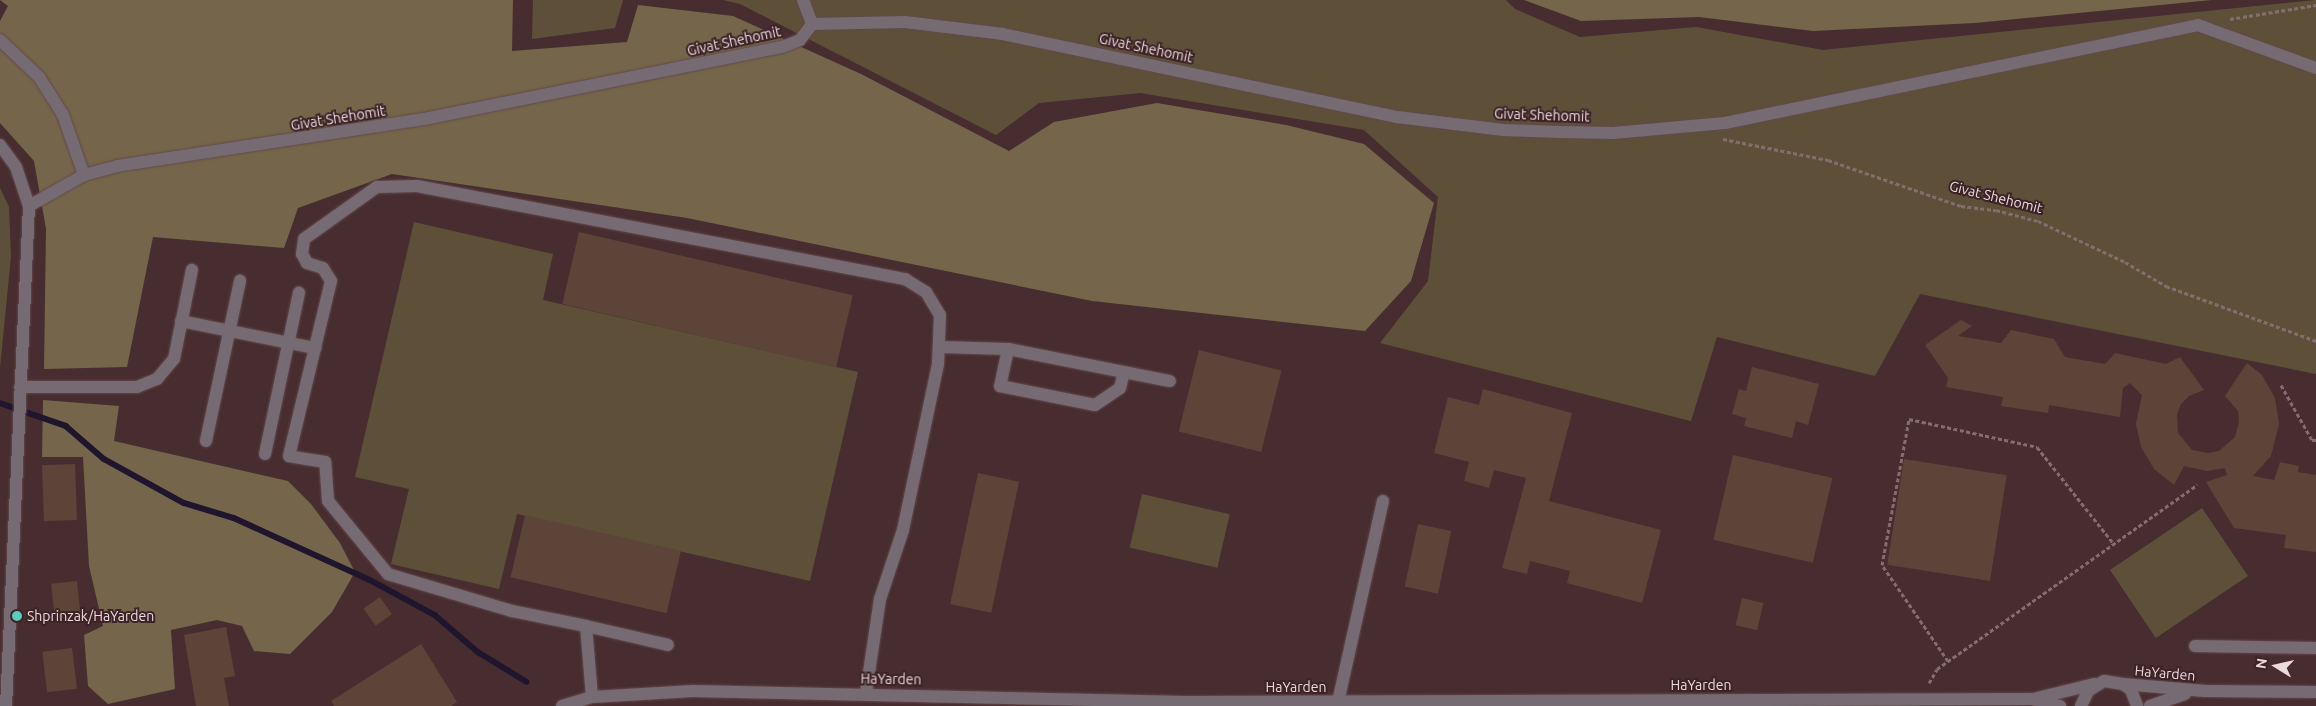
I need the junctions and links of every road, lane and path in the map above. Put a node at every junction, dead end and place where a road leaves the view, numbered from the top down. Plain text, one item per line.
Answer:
1 (803, 0) edge
2 (2316, 5) edge
3 (2224, 20) dead end
4 (812, 24) junction
5 (0, 40) edge
6 (2316, 68) edge
7 (1713, 136) dead end
8 (0, 145) edge
9 (84, 175) junction
10 (29, 206) junction
11 (192, 270) dead end
12 (240, 281) dead end
13 (299, 293) dead end
14 (181, 321) junction
15 (230, 330) junction
16 (288, 341) junction
17 (2316, 341) edge
18 (940, 347) junction
19 (315, 348) junction
20 (1008, 349) junction
21 (1124, 372) junction
22 (1170, 381) dead end
23 (2281, 385) dead end
24 (20, 387) junction
25 (2316, 440) edge
26 (206, 441) dead end
27 (265, 454) dead end
28 (2197, 485) dead end
29 (1383, 501) dead end
30 (2114, 544) junction
31 (586, 626) junction
32 (668, 644) dead end
33 (2195, 646) dead end
34 (2316, 648) edge
35 (1948, 662) junction
36 (2095, 684) junction
37 (2123, 684) junction
38 (2205, 691) junction
39 (2316, 692) edge
40 (866, 693) junction
41 (592, 697) junction
42 (1921, 699) junction
43 (2032, 699) junction
44 (1338, 702) junction
45 (1961, 702) edge
46 (1643, 703) edge
47 (6, 706) edge
48 (562, 706) edge
49 (2060, 706) edge
50 (2081, 706) edge
51 (2137, 706) edge
52 (2150, 706) edge

1 - 4 street
2 - 3 path
4 - 6 street, Givat Shehomit
4 - 9 street, Givat Shehomit
5 - 9 street
7 - 17 path, Givat Shehomit
8 - 10 street
9 - 10 street, Givat Shehomit
10 - 24 street
11 - 14 street
12 - 15 street
13 - 16 street
14 - 15 street
14 - 24 street
15 - 16 street
15 - 26 street
16 - 19 street
16 - 27 street
18 - 19 street
18 - 20 street
18 - 40 street
19 - 31 street
20 - 21 street
20 - 21 street
21 - 22 street
23 - 25 path
24 - 47 street
28 - 30 path
29 - 44 street
30 - 35 path
30 - 35 path
31 - 32 street
31 - 41 street
33 - 34 street
35 - 42 path
36 - 37 street, HaYarden
36 - 43 street, HaYarden
36 - 50 street
37 - 38 street, HaYarden
37 - 51 street
38 - 39 street, HaYarden
38 - 52 street, HaYarden
40 - 41 street, HaYarden
40 - 44 street, HaYarden
41 - 48 street, HaYarden
42 - 45 street, HaYarden
42 - 46 street, HaYarden
43 - 45 street, HaYarden
43 - 49 street, HaYarden
44 - 46 street, HaYarden

